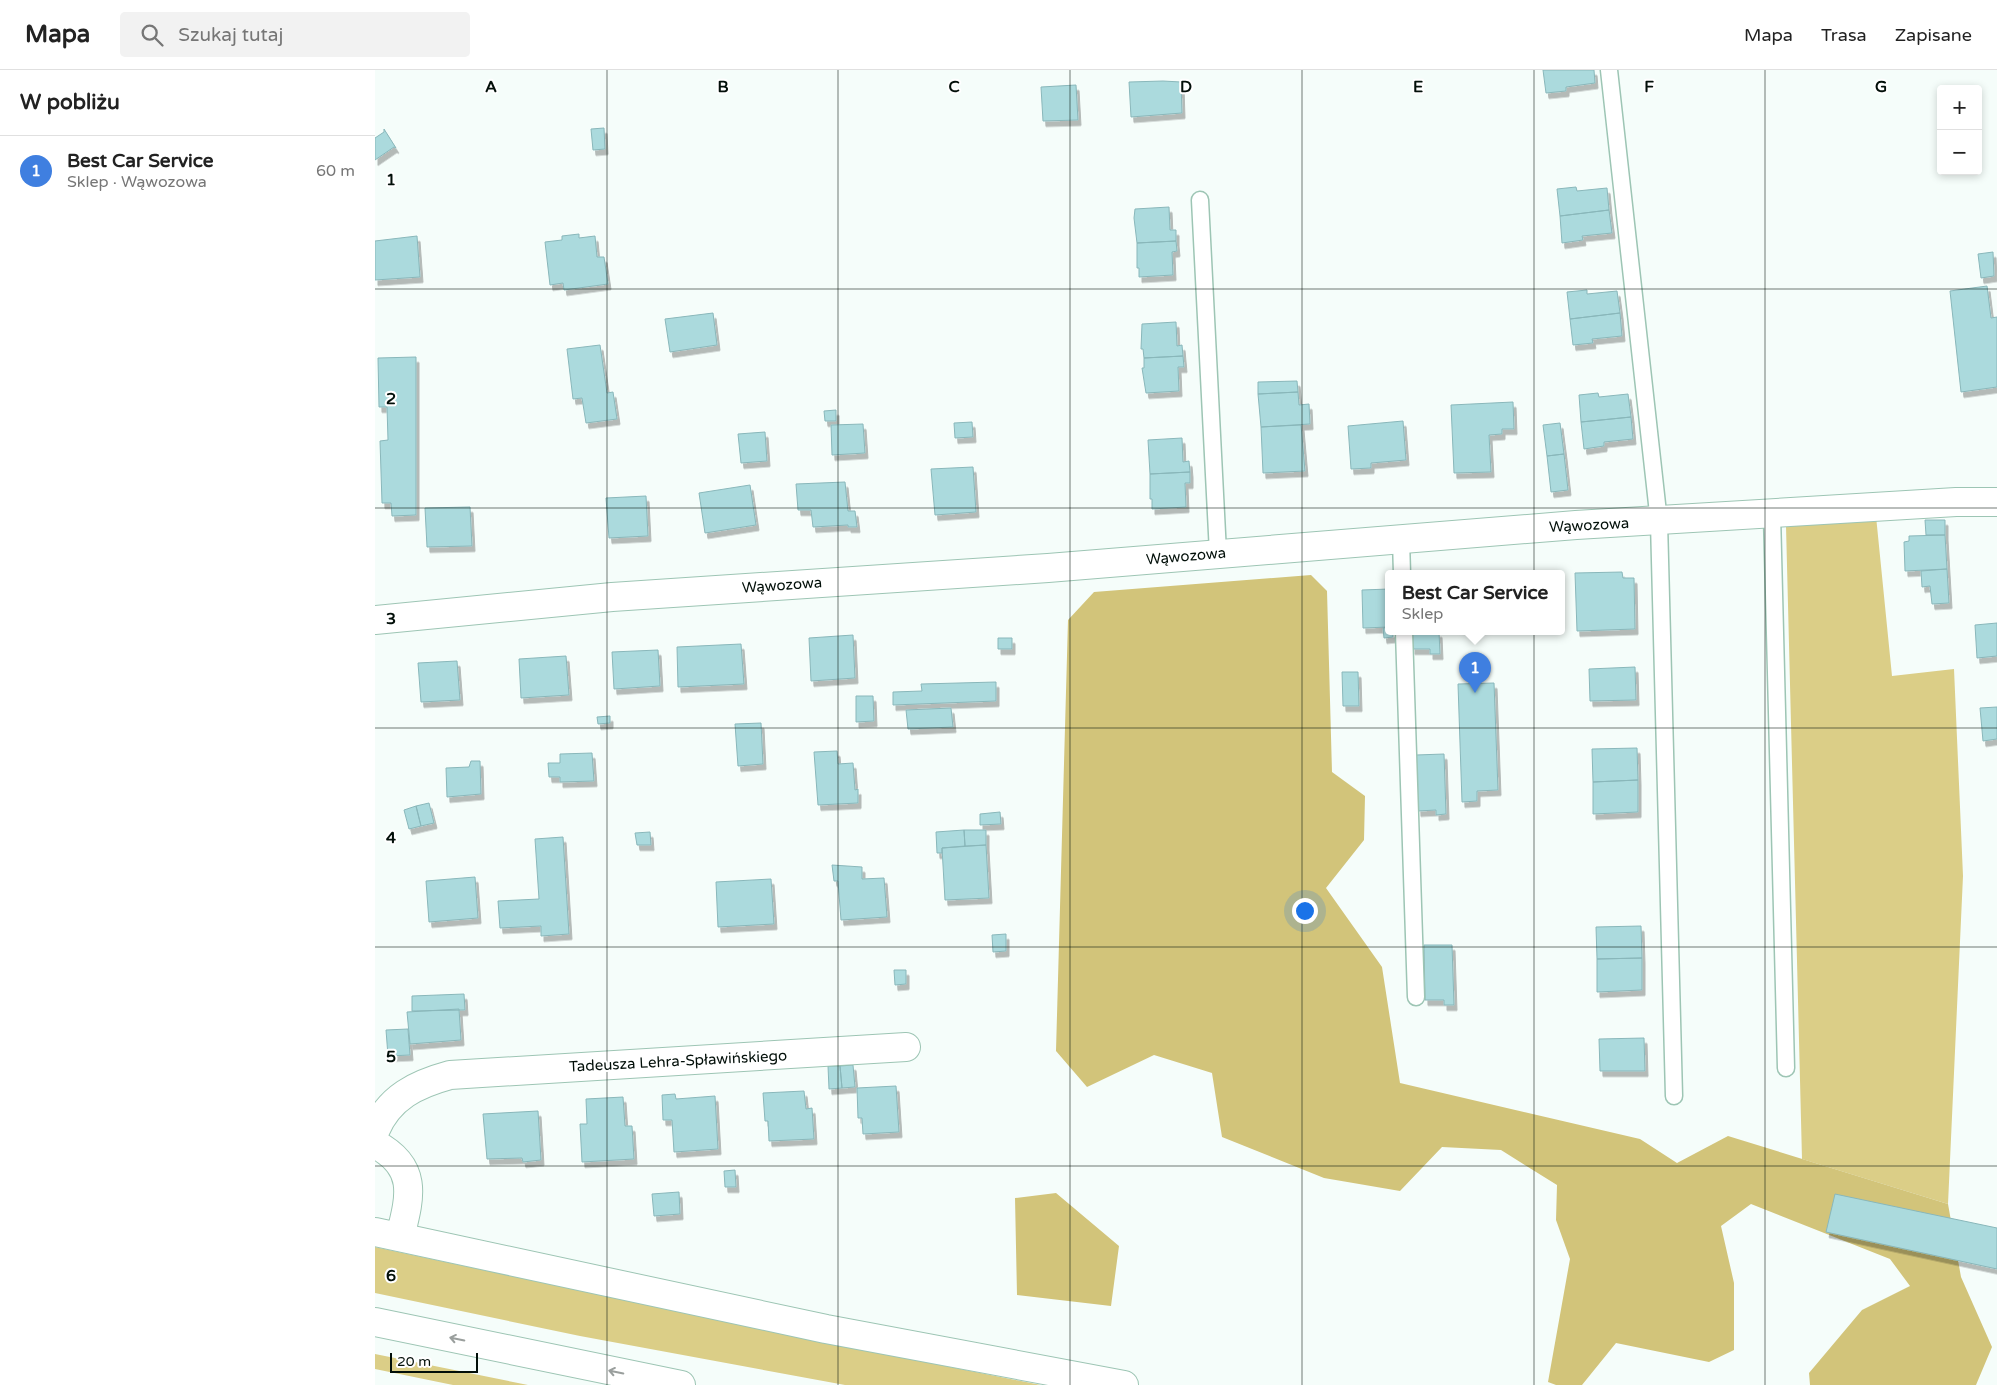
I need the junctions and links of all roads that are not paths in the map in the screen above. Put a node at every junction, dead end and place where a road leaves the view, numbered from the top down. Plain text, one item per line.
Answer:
1 (1609, 70) edge
2 (1200, 200) dead end
3 (1997, 502) edge
4 (1772, 514) junction
5 (1659, 522) junction
6 (1401, 540) junction
7 (1218, 553) junction
8 (1402, 570) edge
9 (375, 620) edge
10 (1404, 635) edge
11 (1416, 997) dead end
12 (906, 1047) dead end
13 (1786, 1068) dead end
14 (1674, 1096) dead end
15 (375, 1131) edge
16 (375, 1144) edge
17 (388, 1235) edge
18 (375, 1322) edge
19 (681, 1385) edge
20 (1124, 1385) edge

1 - 5 lane
2 - 7 lane
3 - 4 street, Wąwozowa
4 - 5 street, Wąwozowa
4 - 13 lane
5 - 6 street, Wąwozowa
5 - 14 lane
6 - 7 street, Wąwozowa
6 - 8 lane
7 - 9 street, Wąwozowa
10 - 11 lane
12 - 15 street, Tadeusza Lehra-Spławińskiego
16 - 17 street
17 - 20 street
19 -> 18 street

